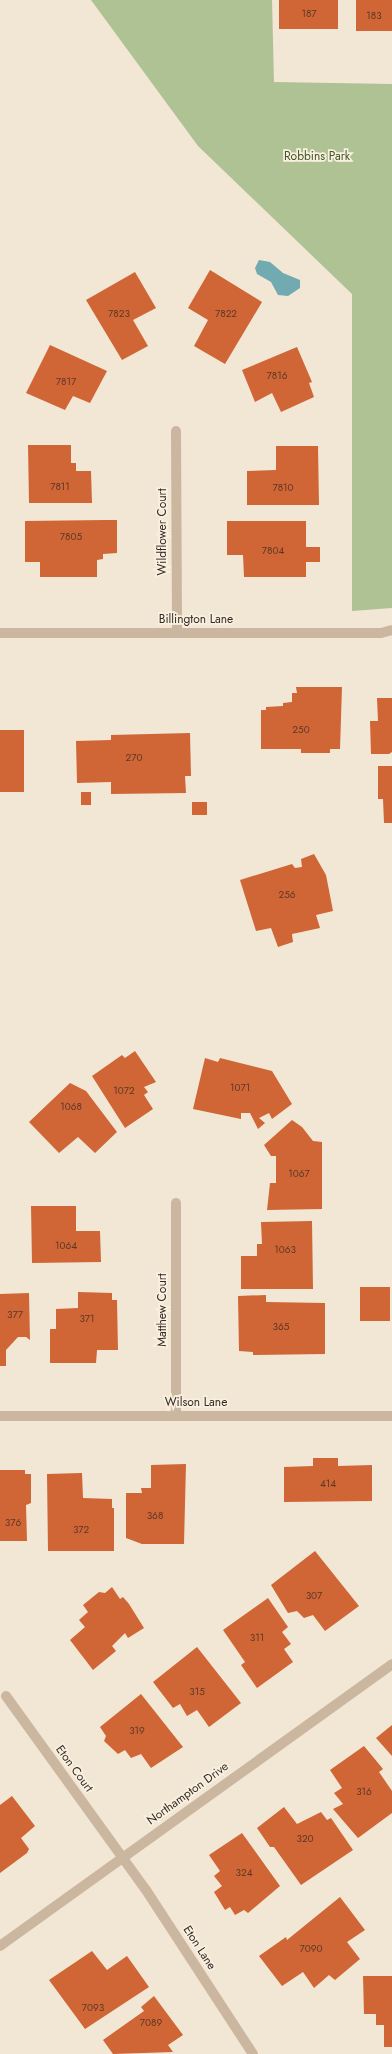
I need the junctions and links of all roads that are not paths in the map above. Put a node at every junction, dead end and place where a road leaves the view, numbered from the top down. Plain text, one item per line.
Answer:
1 (176, 431) dead end
2 (392, 630) edge
3 (177, 632) junction
4 (0, 633) edge
5 (176, 1203) dead end
6 (0, 1416) edge
7 (176, 1416) junction
8 (392, 1416) edge
9 (392, 1664) edge
10 (6, 1696) dead end
11 (122, 1857) junction
12 (0, 1946) edge
13 (253, 2054) edge

1 - 3 street, Wildflower Court
2 - 3 street, Billington Lane
3 - 4 street, Billington Lane
5 - 7 street, Matthew Court
6 - 7 street, Wilson Lane
7 - 8 street, Wilson Lane
9 - 11 street, Northampton Drive
10 - 11 street, Eton Court
11 - 12 street, Northampton Drive
11 - 13 street, Eton Lane

